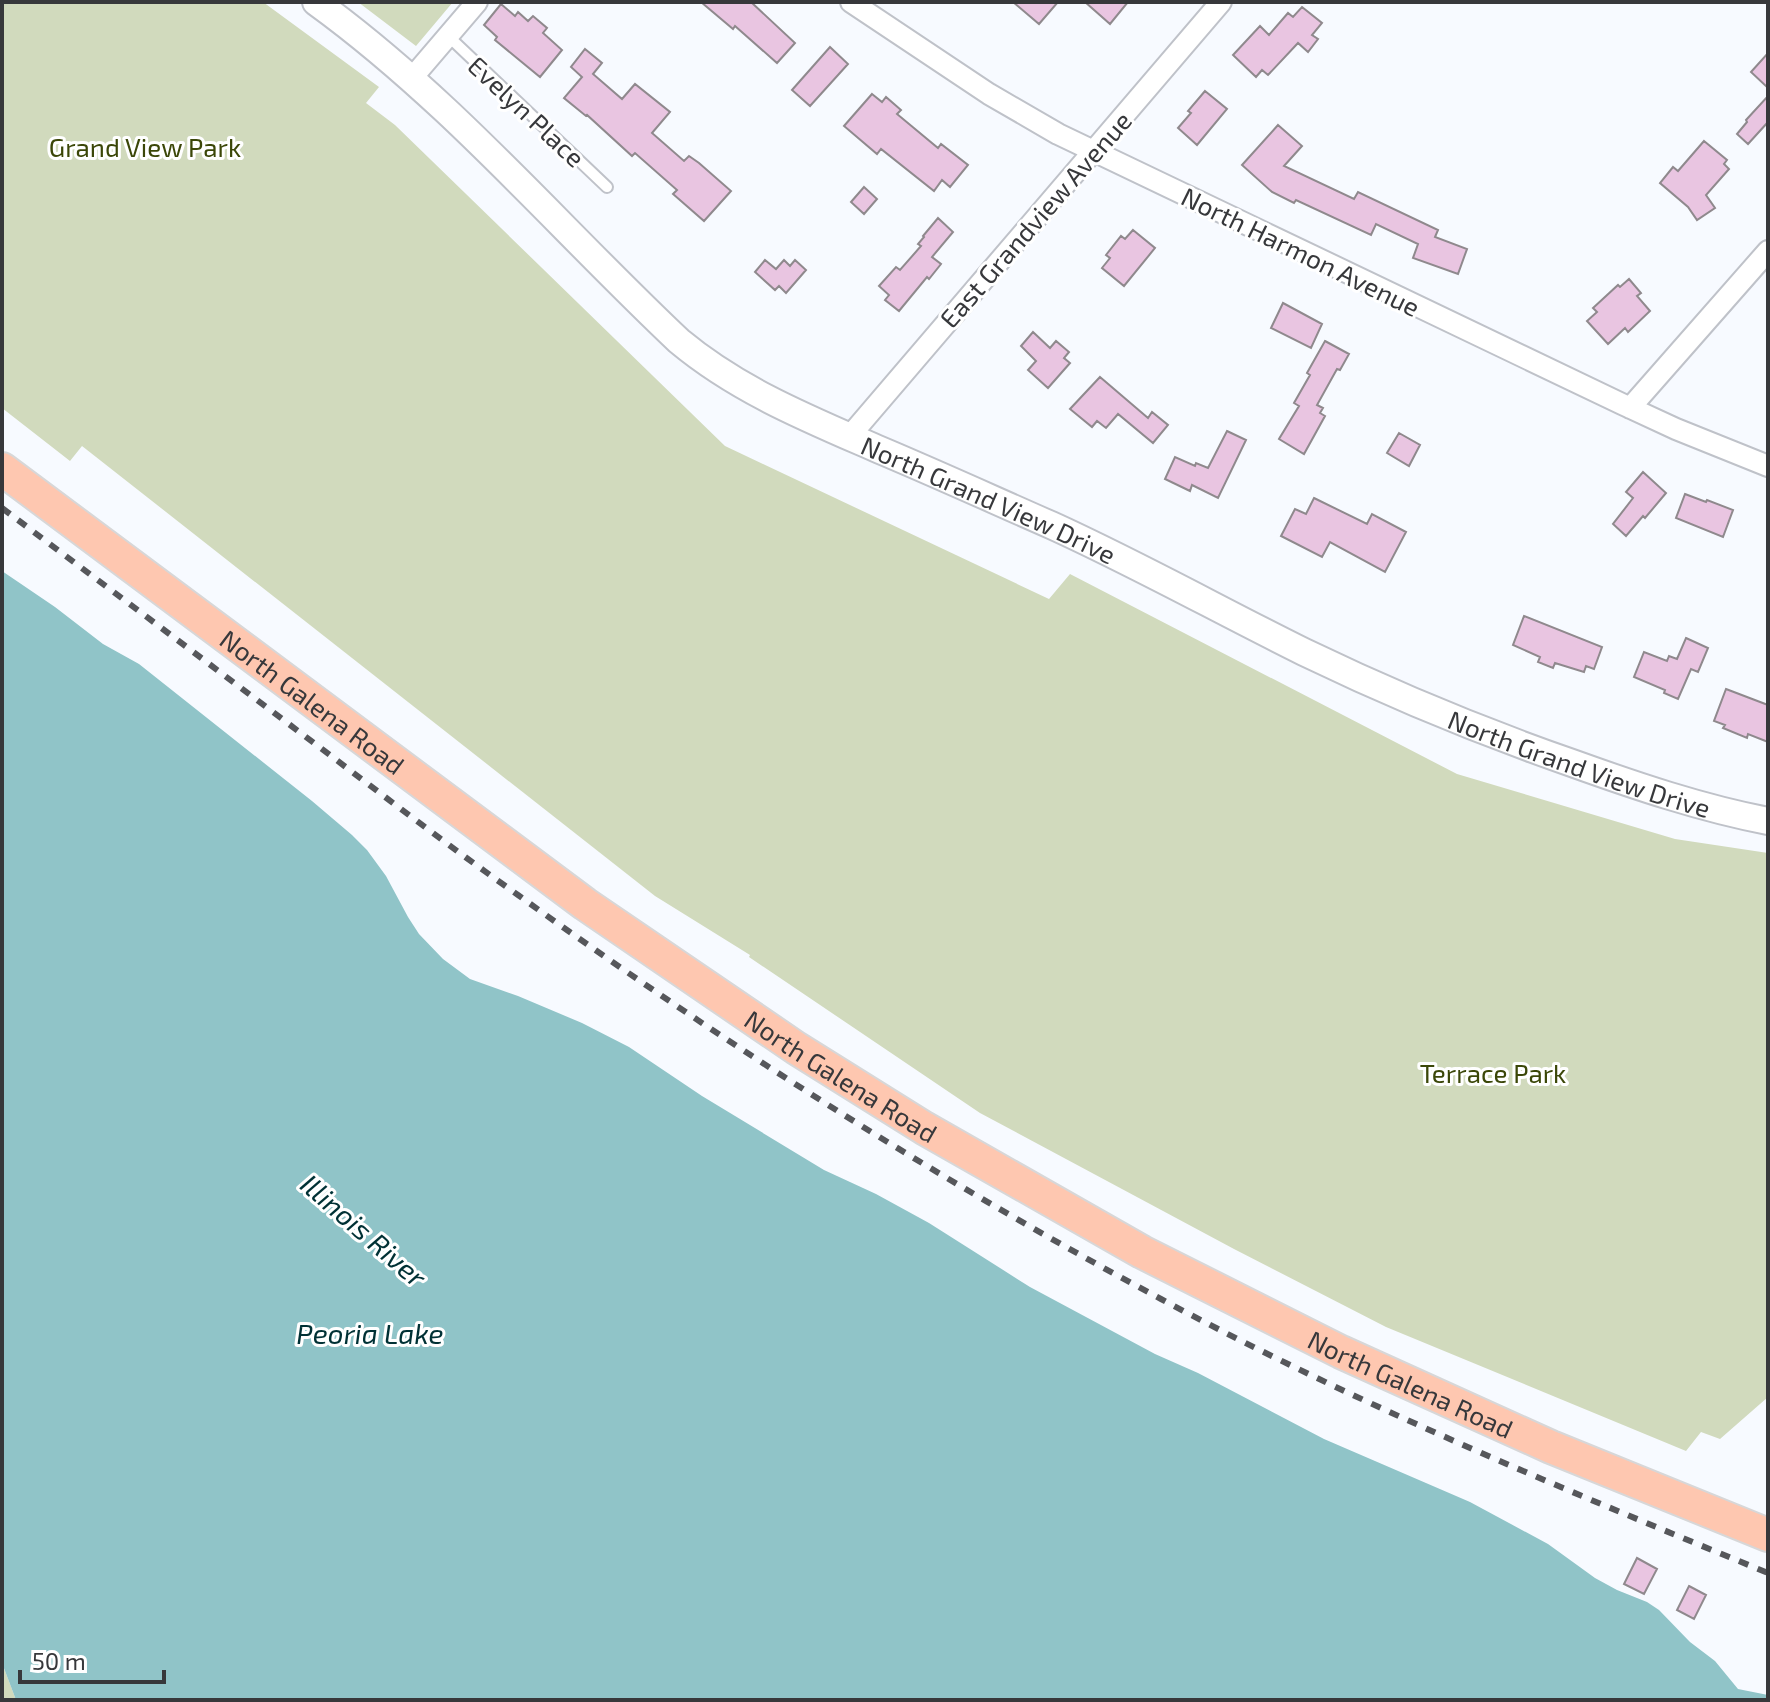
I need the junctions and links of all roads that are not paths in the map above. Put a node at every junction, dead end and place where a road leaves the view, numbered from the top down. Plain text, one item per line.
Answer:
1 (316, 2) edge
2 (477, 2) edge
3 (851, 2) edge
4 (1221, 2) edge
5 (447, 35) junction
6 (412, 78) junction
7 (1093, 152) junction
8 (607, 187) dead end
9 (1768, 251) edge
10 (1630, 408) junction
11 (849, 437) junction
12 (1768, 466) edge
13 (2, 469) edge
14 (1768, 821) edge
15 (1765, 1530) edge

1 - 6 street, North Grand View Drive
2 - 5 street
3 - 7 street, North Harmon Avenue
4 - 7 street, East Grandview Avenue
5 - 6 street
5 - 8 lane, Evelyn Place
6 - 11 street, North Grand View Drive
7 - 10 street, North Harmon Avenue
7 - 11 street, East Grandview Avenue
9 - 10 street
10 - 12 street, North Harmon Avenue
11 - 14 street, North Grand View Drive
13 - 15 main road, North Galena Road

